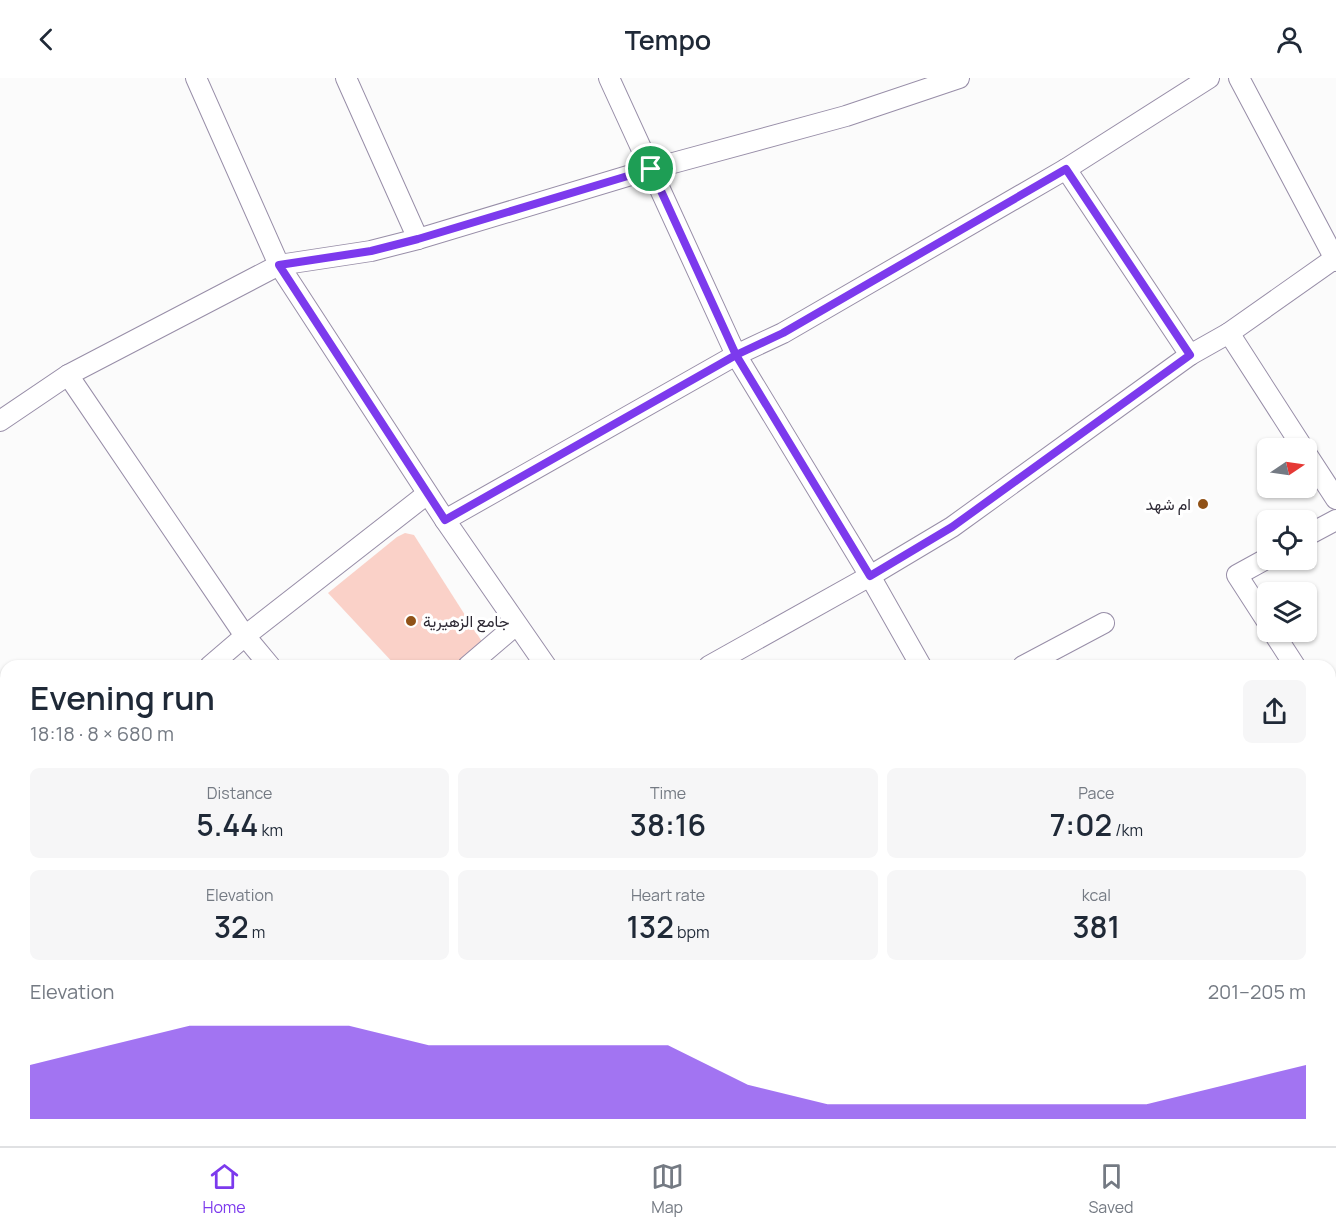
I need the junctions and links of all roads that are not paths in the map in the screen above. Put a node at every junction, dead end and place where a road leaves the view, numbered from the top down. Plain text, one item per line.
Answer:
1 (346, 78) edge
2 (609, 78) edge
3 (959, 78) edge
4 (1209, 78) edge
5 (1239, 78) edge
6 (202, 79) edge
7 (651, 169) junction
8 (1066, 169) junction
9 (418, 239) junction
10 (1335, 260) edge
11 (279, 265) junction
12 (1229, 333) junction
13 (736, 355) junction
14 (1190, 355) junction
15 (68, 375) junction
16 (0, 421) edge
17 (1297, 438) edge
18 (1317, 470) edge
19 (427, 494) junction
20 (1336, 499) edge
21 (445, 520) junction
22 (1336, 520) edge
23 (1317, 530) edge
24 (1257, 564) edge
25 (870, 576) junction
26 (1257, 606) edge
27 (1104, 623) dead end
28 (516, 625) junction
29 (245, 636) junction
30 (1279, 642) edge
31 (217, 660) edge
32 (265, 660) edge
33 (475, 660) edge
34 (542, 660) edge
35 (721, 660) edge
36 (918, 660) edge
37 (1034, 660) edge
38 (1291, 660) edge

1 - 9 street
2 - 7 street
3 - 7 street
4 - 8 street
5 - 10 street
6 - 11 street
7 - 9 street
7 - 13 street
8 - 13 street
8 - 14 street
9 - 11 street
10 - 12 street
11 - 15 street
11 - 19 street
12 - 14 street
12 - 17 street
13 - 21 street
13 - 25 street
14 - 25 street
15 - 16 street
15 - 29 street
18 - 20 street
19 - 21 street
19 - 29 street
21 - 28 street
22 - 23 street
24 - 26 street
25 - 35 street
25 - 36 street
27 - 37 street
28 - 33 street
28 - 34 street
29 - 31 street
29 - 32 street
30 - 38 street

